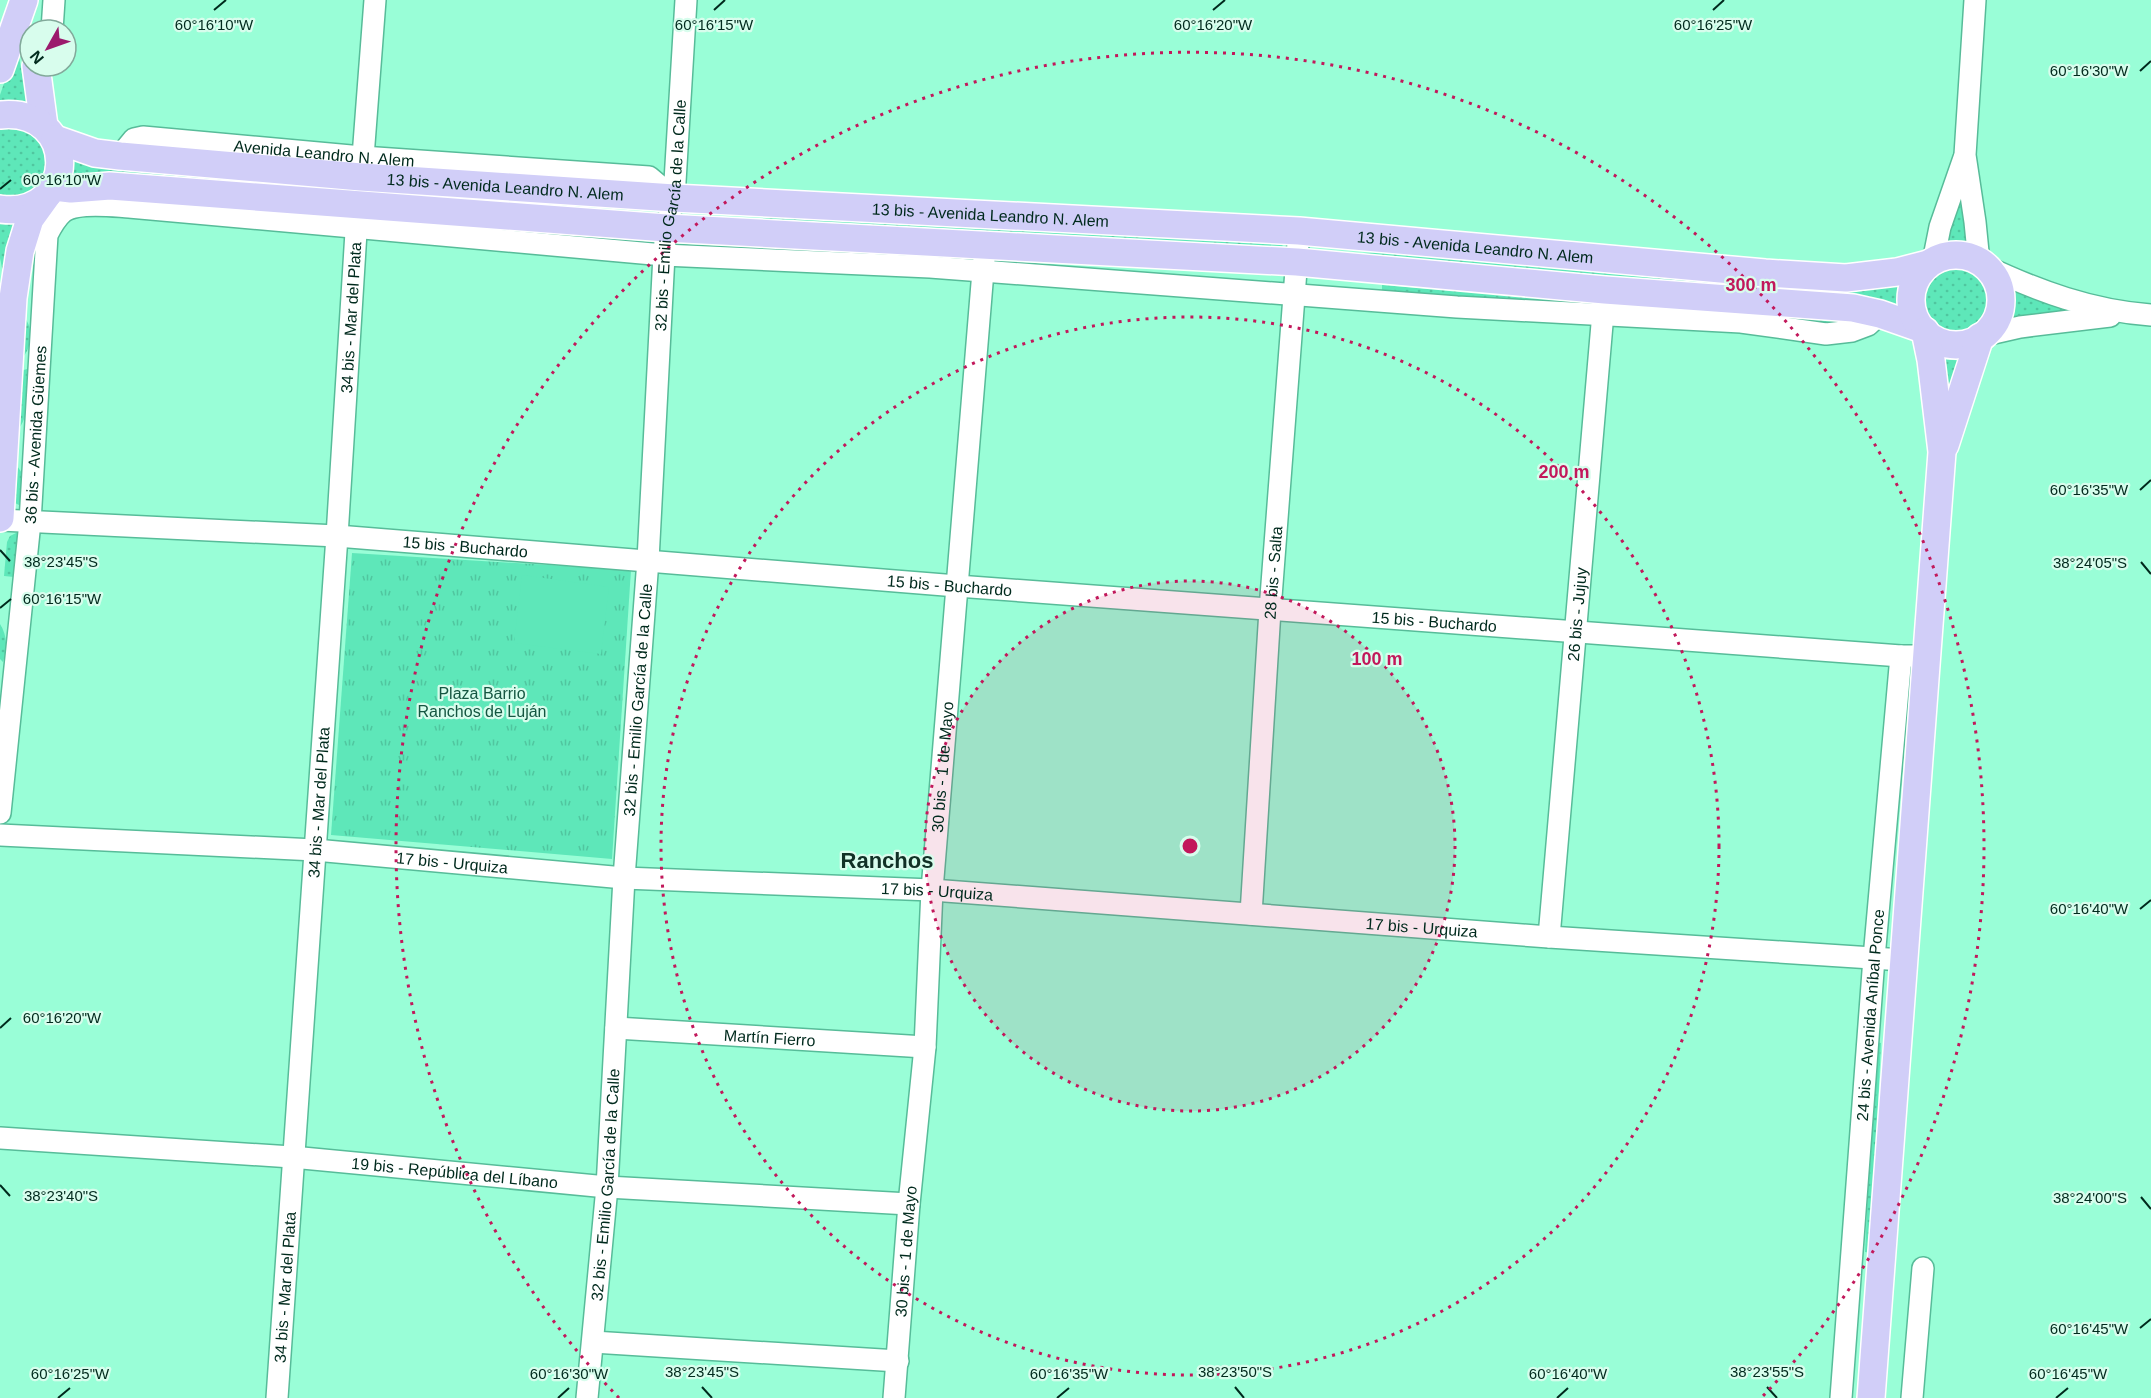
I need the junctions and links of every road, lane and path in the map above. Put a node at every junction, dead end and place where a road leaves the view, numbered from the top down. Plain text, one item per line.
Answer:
1 (24, 0) edge
2 (28, 0) edge
3 (54, 0) edge
4 (375, 0) edge
5 (686, 0) edge
6 (1975, 0) edge
7 (30, 18) edge
8 (53, 18) edge
9 (0, 69) edge
10 (39, 78) edge
11 (0, 115) edge
12 (50, 132) junction
13 (1965, 154) junction
14 (362, 167) junction
15 (51, 191) junction
16 (674, 198) junction
17 (0, 209) edge
18 (357, 217) junction
19 (666, 228) junction
20 (1299, 231) junction
21 (47, 235) joint
22 (985, 244) junction
23 (664, 255) junction
24 (1297, 262) junction
25 (1931, 263) junction
26 (1982, 264) junction
27 (983, 271) junction
28 (1295, 294) junction
29 (1604, 302) junction
30 (2141, 315) edge
31 (1922, 330) junction
32 (1983, 336) junction
33 (1942, 452) junction
34 (0, 519) edge
35 (30, 522) junction
36 (337, 536) junction
37 (648, 560) junction
38 (957, 586) junction
39 (1270, 610) junction
40 (1576, 631) junction
41 (1913, 656) junction
42 (0, 813) edge
43 (0, 834) edge
44 (315, 850) junction
45 (624, 878) junction
46 (932, 890) junction
47 (1251, 914) junction
48 (1549, 937) junction
49 (1874, 958) junction
50 (1903, 960) junction
51 (616, 1028) junction
52 (925, 1047) junction
53 (0, 1138) edge
54 (292, 1157) junction
55 (607, 1187) junction
56 (909, 1204) junction
57 (1923, 1268) dead end
58 (593, 1342) junction
59 (898, 1361) junction
60 (277, 1398) edge
61 (587, 1398) edge
62 (894, 1398) edge
63 (1841, 1398) edge
64 (1871, 1398) edge
65 (1912, 1398) edge

1 - 9 main road
2 - 7 main road
3 - 8 street
4 - 14 street
5 - 16 street, 32 bis - Emilio García de la Calle
6 - 13 street
10 - 12 main road
11 - 12 main road, 13 bis - Avenida Leandro N. Alem
12 - 14 main road, 13 bis - Avenida Leandro N. Alem
12 - 15 main road
13 - 25 street
13 - 26 street
14 - 16 main road, 13 bis - Avenida Leandro N. Alem
15 - 17 main road
15 - 18 main road, 13 bis - Avenida Leandro N. Alem
15 - 34 main road, 36 bis - Avenida Güemes
16 - 19 street, 32 bis - Emilio García de la Calle
16 - 20 main road, 13 bis - Avenida Leandro N. Alem
18 - 19 main road, 13 bis - Avenida Leandro N. Alem
18 - 21 street, 13 bis - Avenida Leandro N. Alem
18 - 23 street, 13 bis - Avenida Leandro N. Alem
18 - 36 street, 34 bis - Mar del Plata
19 - 22 main road, 13 bis - Avenida Leandro N. Alem
19 - 23 street, 32 bis - Emilio García de la Calle
20 - 24 street, 28 bis - Salta
20 - 25 main road, 13 bis - Avenida Leandro N. Alem
21 - 35 street, 36 bis - Avenida Güemes
22 - 24 main road, 13 bis - Avenida Leandro N. Alem
22 - 27 street, 30 bis - 1 de Mayo
23 - 27 street, 13 bis - Avenida Leandro N. Alem
23 - 37 street, 32 bis - Emilio García de la Calle
24 - 28 street, 28 bis - Salta
24 - 29 main road, 13 bis - Avenida Leandro N. Alem
25 - 26 main road
25 - 31 main road
26 - 30 street
26 - 32 main road
27 - 28 street, 13 bis - Avenida Leandro N. Alem
27 - 38 street, 30 bis - 1 de Mayo
28 - 29 street, 13 bis - Avenida Leandro N. Alem
28 - 39 street, 28 bis - Salta
29 - 31 main road, 13 bis - Avenida Leandro N. Alem
29 - 40 street, 26 bis - Jujuy
30 - 32 street
31 - 32 main road
31 - 33 main road, 24 bis - Avenida Aníbal Ponce
32 - 33 main road, 24 bis - Avenida Aníbal Ponce
33 - 41 main road, 24 bis - Avenida Aníbal Ponce
34 - 35 street, 15 bis - Buchardo
35 - 36 street, 15 bis - Buchardo
35 - 42 street, 36 bis - Avenida Güemes
36 - 37 street, 15 bis - Buchardo
36 - 44 street, 34 bis - Mar del Plata
37 - 38 street, 15 bis - Buchardo
37 - 45 street, 32 bis - Emilio García de la Calle
38 - 39 street, 15 bis - Buchardo
38 - 46 street, 30 bis - 1 de Mayo
39 - 40 street, 15 bis - Buchardo
39 - 47 street, 28 bis - Salta
40 - 41 street, 15 bis - Buchardo
40 - 48 street, 26 bis - Jujuy
41 - 49 street, 24 bis - Avenida Aníbal Ponce
41 - 50 main road, 24 bis - Avenida Aníbal Ponce
43 - 44 street, 17 bis - Urquiza
44 - 45 street, 17 bis - Urquiza
44 - 54 street, 34 bis - Mar del Plata
45 - 46 street, 17 bis - Urquiza
45 - 51 street, 32 bis - Emilio García de la Calle
46 - 47 street, 17 bis - Urquiza
46 - 52 street, 30 bis - 1 de Mayo
47 - 48 street, 17 bis - Urquiza
48 - 49 street, 17 bis - Urquiza
49 - 50 street, 17 bis - Urquiza
49 - 63 street, 24 bis - Avenida Aníbal Ponce
50 - 64 main road, 24 bis - Avenida Aníbal Ponce
51 - 52 street, Martín Fierro
51 - 55 street, 32 bis - Emilio García de la Calle
52 - 56 street, 30 bis - 1 de Mayo
53 - 54 street, 19 bis - República del Líbano
54 - 55 street, 19 bis - República del Líbano
54 - 60 street, 34 bis - Mar del Plata
55 - 56 street, 19 bis - República del Líbano
55 - 58 street, 32 bis - Emilio García de la Calle
56 - 59 street, 30 bis - 1 de Mayo
57 - 65 street
58 - 59 street
58 - 61 street, 32 bis - Emilio García de la Calle
59 - 62 street, 30 bis - 1 de Mayo

